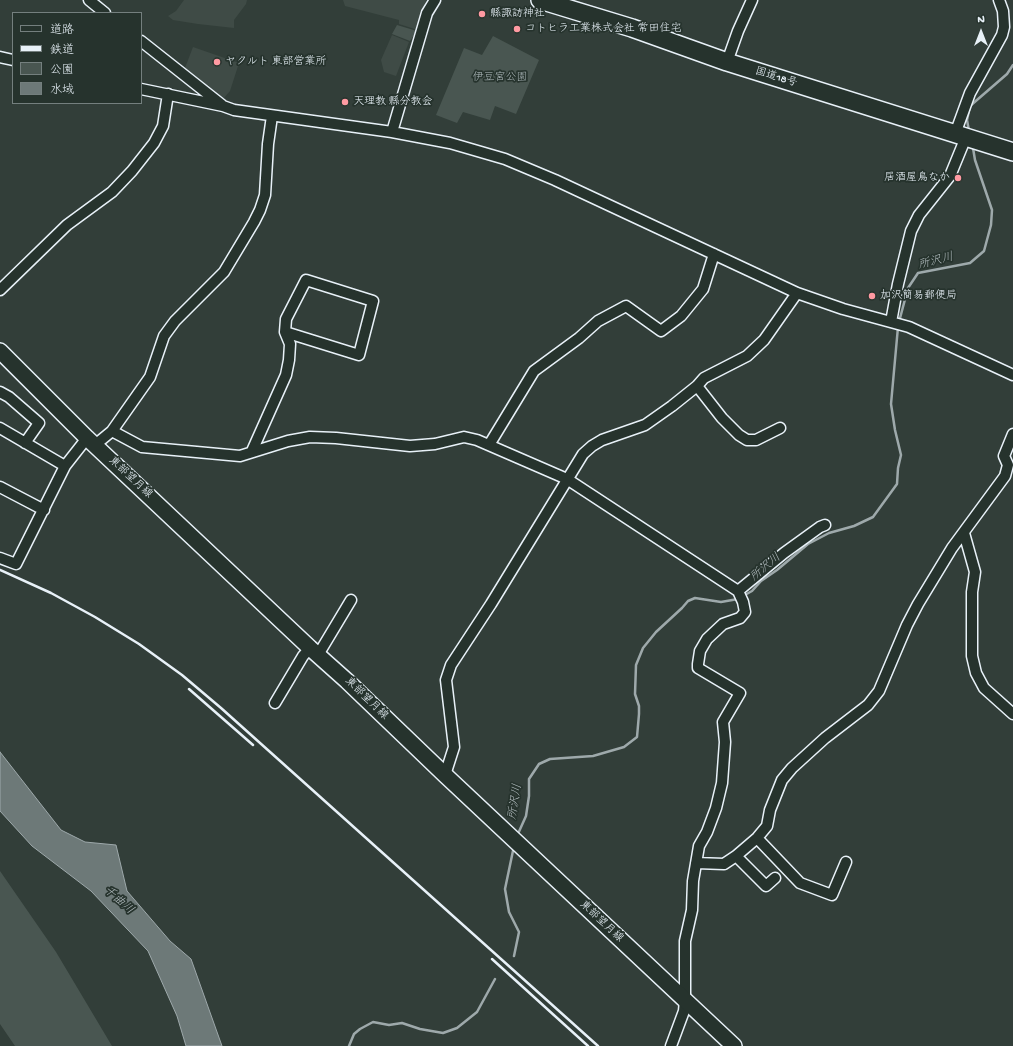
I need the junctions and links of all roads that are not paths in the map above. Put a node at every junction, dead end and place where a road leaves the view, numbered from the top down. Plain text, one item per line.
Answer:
1 (89, 0) edge
2 (435, 0) edge
3 (540, 0) edge
4 (752, 0) edge
5 (998, 0) edge
6 (104, 12) edge
7 (142, 42) edge
8 (0, 57) edge
9 (12, 60) edge
10 (727, 62) junction
11 (142, 89) edge
12 (168, 94) junction
13 (223, 106) junction
14 (272, 116) junction
15 (392, 132) junction
16 (961, 136) junction
17 (1013, 152) edge
18 (714, 254) junction
19 (0, 290) edge
20 (798, 293) junction
21 (891, 322) junction
22 (285, 332) junction
23 (0, 351) edge
24 (1013, 375) edge
25 (697, 386) junction
26 (0, 392) edge
27 (0, 428) edge
28 (780, 428) dead end
29 (112, 432) junction
30 (1013, 434) edge
31 (91, 442) junction
32 (25, 443) junction
33 (489, 445) junction
34 (252, 451) junction
35 (65, 466) junction
36 (566, 479) junction
37 (0, 487) edge
38 (44, 510) junction
39 (825, 525) dead end
40 (964, 533) junction
41 (0, 558) edge
42 (738, 591) junction
43 (352, 600) dead end
44 (314, 652) junction
45 (275, 703) dead end
46 (1013, 714) edge
47 (445, 775) junction
48 (757, 838) junction
49 (736, 856) junction
50 (846, 862) dead end
51 (696, 863) junction
52 (775, 878) dead end
53 (685, 1000) junction
54 (671, 1046) edge
55 (734, 1046) edge

1 - 6 street
2 - 15 street
3 - 10 highway, 国道18号
4 - 10 street
5 - 16 street
7 - 13 street
8 - 9 street
10 - 16 highway, 国道18号
11 - 12 street
12 - 13 street
12 - 19 street
13 - 14 street
14 - 15 street
14 - 29 street
15 - 18 street
16 - 17 highway, 国道18号
16 - 21 street
18 - 20 street
18 - 33 street
20 - 21 street
20 - 25 street
21 - 24 street
22 - 22 street
22 - 34 street
23 - 31 main road, 東部望月線
25 - 28 street
25 - 36 street
26 - 32 street
27 - 32 street
29 - 31 street
29 - 34 street
30 - 40 street
31 - 35 street
31 - 44 main road, 東部望月線
32 - 35 street
33 - 34 street
33 - 36 street
35 - 38 street
36 - 42 street
36 - 47 street
37 - 38 street
38 - 41 street
39 - 42 street
40 - 46 street
40 - 48 street
42 - 51 street
43 - 44 street
44 - 45 street
44 - 47 main road, 東部望月線
47 - 53 main road, 東部望月線
48 - 49 street
48 - 50 street
49 - 51 street
49 - 52 street
51 - 53 street
53 - 54 street
53 - 55 main road, 東部望月線

